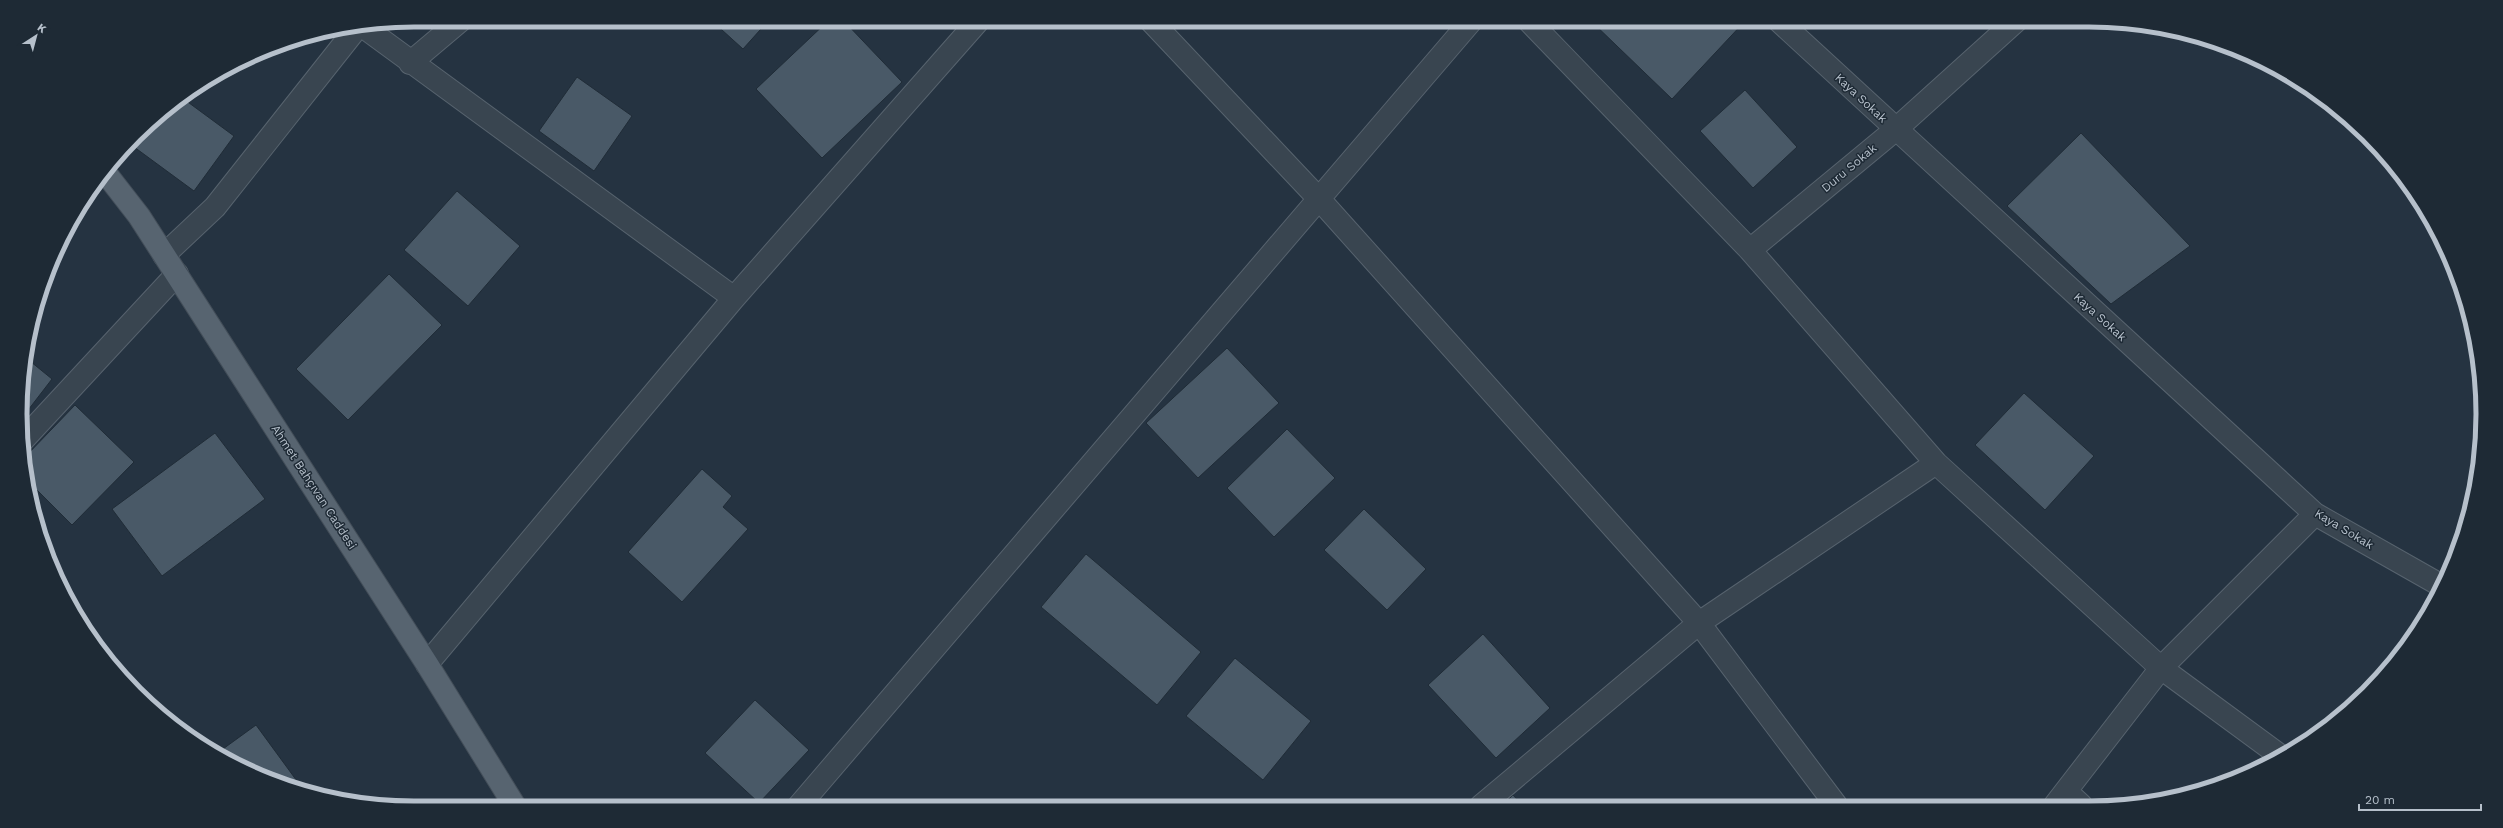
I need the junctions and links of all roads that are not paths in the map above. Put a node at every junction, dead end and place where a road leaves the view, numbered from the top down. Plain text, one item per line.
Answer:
1 (453, 27) edge
2 (973, 27) edge
3 (1157, 27) edge
4 (1466, 27) edge
5 (1535, 27) edge
6 (1785, 27) edge
7 (2009, 27) edge
8 (366, 30) edge
9 (355, 31) edge
10 (410, 63) junction
11 (1895, 130) junction
12 (108, 176) edge
13 (1320, 200) junction
14 (1750, 250) junction
15 (164, 255) junction
16 (177, 274) junction
17 (734, 298) junction
18 (28, 435) edge
19 (1936, 463) junction
20 (2315, 514) junction
21 (2437, 583) edge
22 (1699, 623) junction
23 (427, 664) junction
24 (2161, 668) junction
25 (2276, 752) edge
26 (512, 801) edge
27 (803, 801) edge
28 (1487, 801) edge
29 (1833, 801) edge
30 (2068, 801) edge

1 - 10 street
2 - 17 street
3 - 13 street
4 - 13 street
5 - 14 street
6 - 11 street, Kaya Sokak
7 - 11 street, Duru Sokak
8 - 10 street
9 - 15 street
10 - 17 street
11 - 14 street, Duru Sokak
11 - 20 street, Kaya Sokak
12 - 15 main road, Ahmet Bahçıvan Caddesi
13 - 22 street
13 - 27 street
14 - 19 street
15 - 16 main road, Ahmet Bahçıvan Caddesi
16 - 18 street
16 - 23 main road, Ahmet Bahçıvan Caddesi
17 - 23 street
19 - 22 street
19 - 24 street
20 - 21 street, Kaya Sokak
20 - 24 street
22 - 28 street
22 - 29 street
23 - 26 main road, Ahmet Bahçıvan Caddesi
24 - 25 street
24 - 30 street

